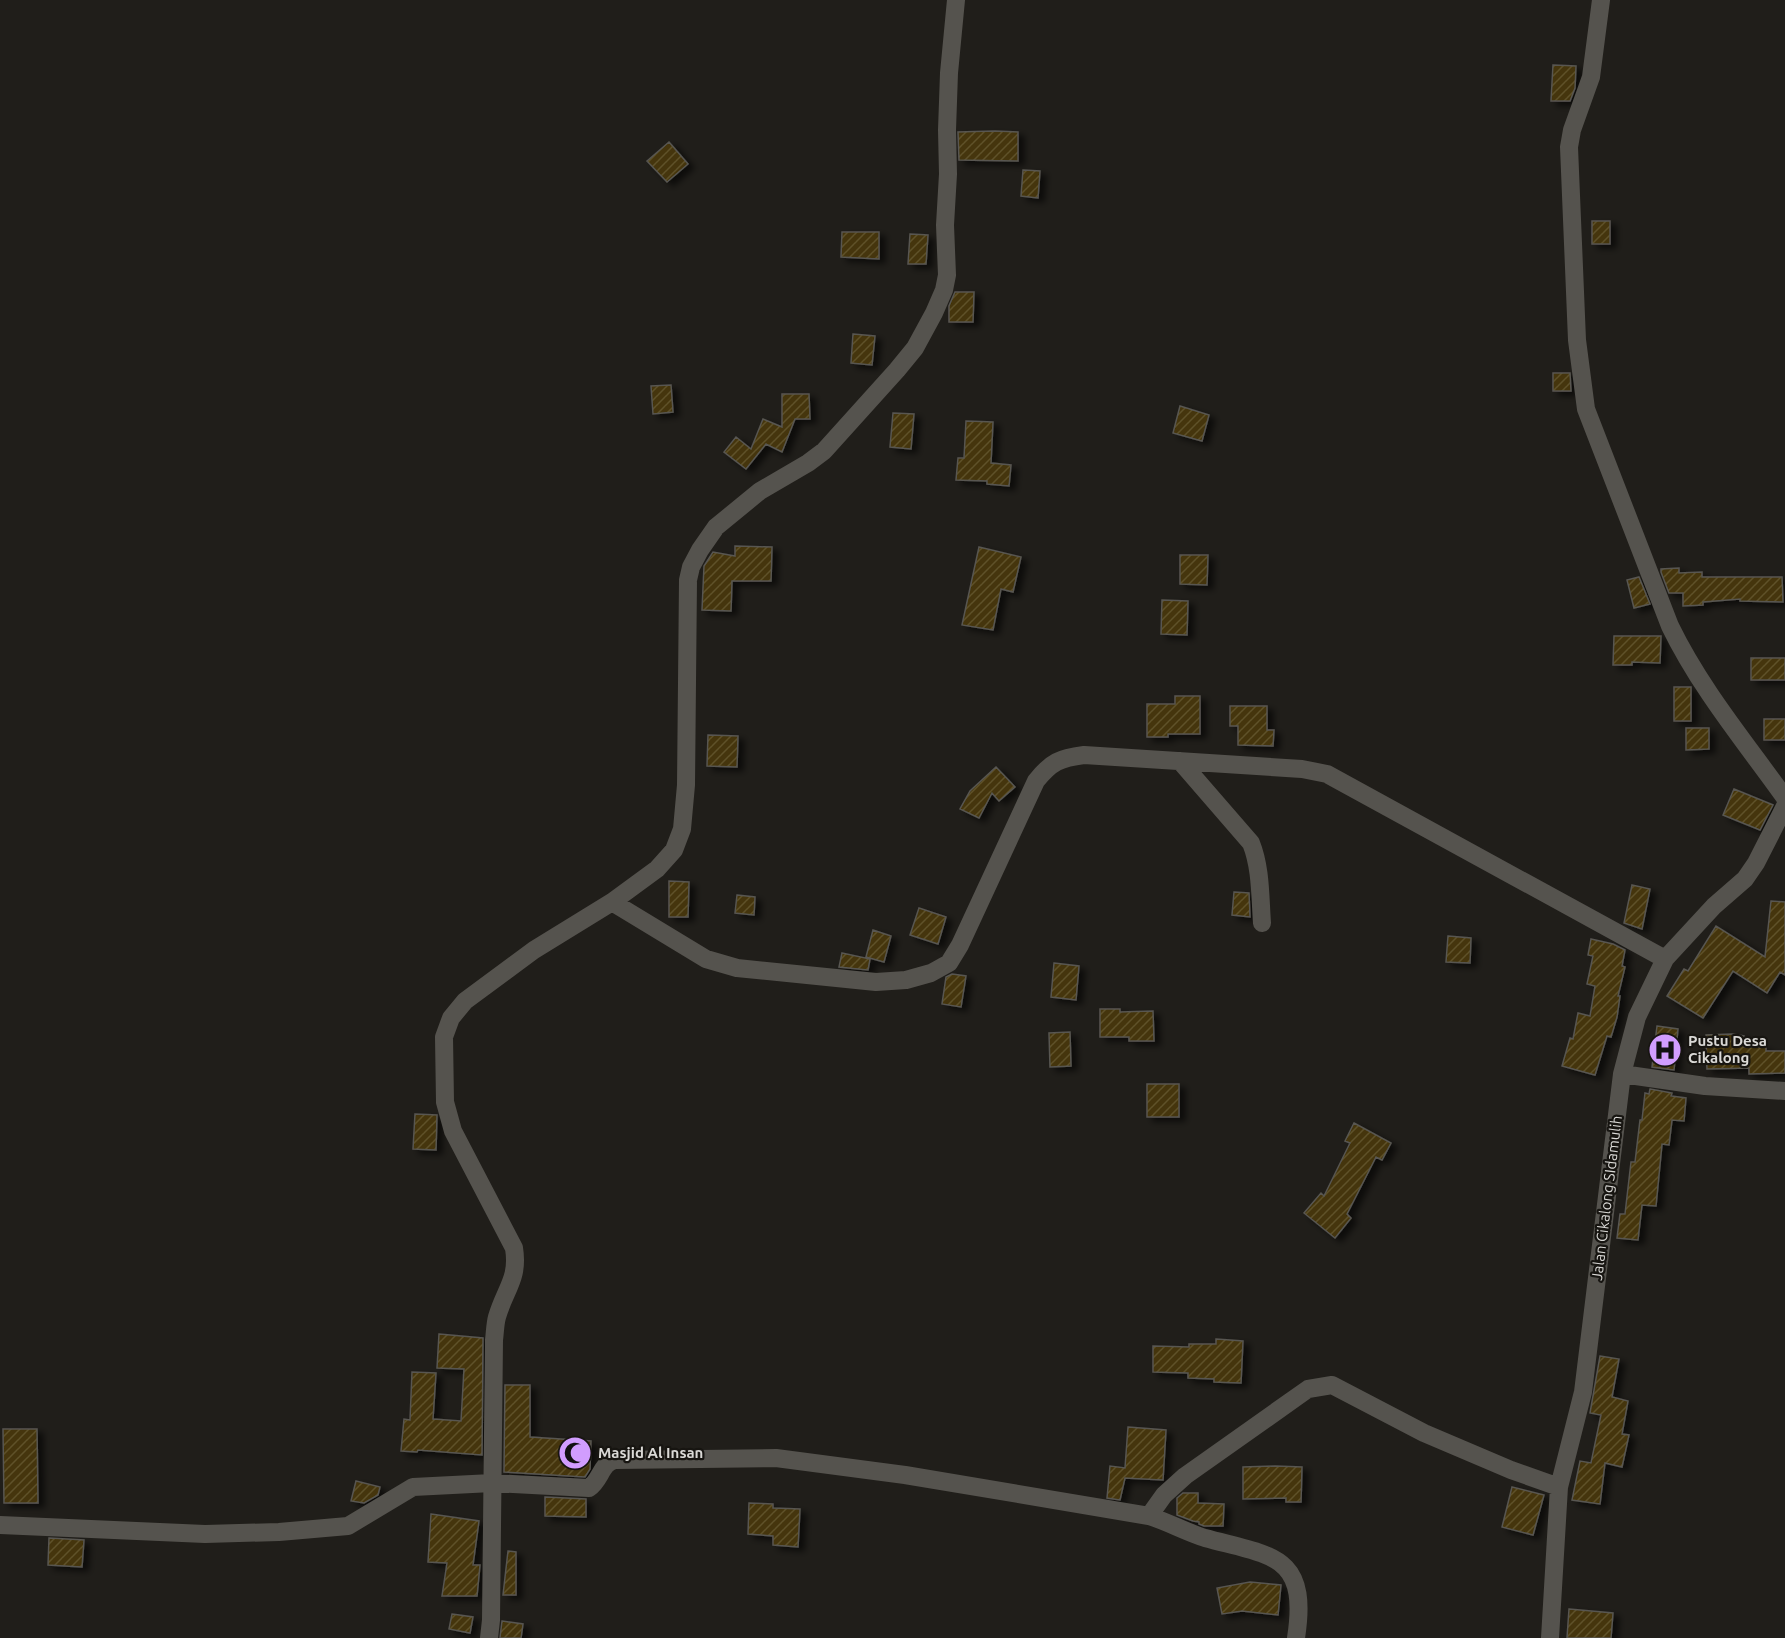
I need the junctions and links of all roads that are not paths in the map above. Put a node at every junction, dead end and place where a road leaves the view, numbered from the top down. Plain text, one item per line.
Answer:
1 (956, 0) edge
2 (1600, 0) edge
3 (1180, 761) junction
4 (1785, 798) edge
5 (1785, 806) edge
6 (612, 902) junction
7 (1262, 923) dead end
8 (1665, 959) junction
9 (1622, 1074) junction
10 (1785, 1091) edge
11 (492, 1483) junction
12 (1559, 1487) junction
13 (1149, 1516) junction
14 (0, 1525) edge
15 (489, 1638) edge
16 (1296, 1638) edge
17 (1550, 1638) edge

1 - 6 street
2 - 4 street
3 - 6 street
3 - 7 street
3 - 8 street
5 - 8 street, Jalan Cikalong SIdamulih
6 - 11 street
8 - 9 street, Jalan Cikalong SIdamulih
9 - 10 street
9 - 12 street, Jalan Cikalong SIdamulih
11 - 13 street
11 - 14 street
11 - 15 street
12 - 13 street
12 - 17 street, Jalan Cikalong SIdamulih
13 - 16 street

